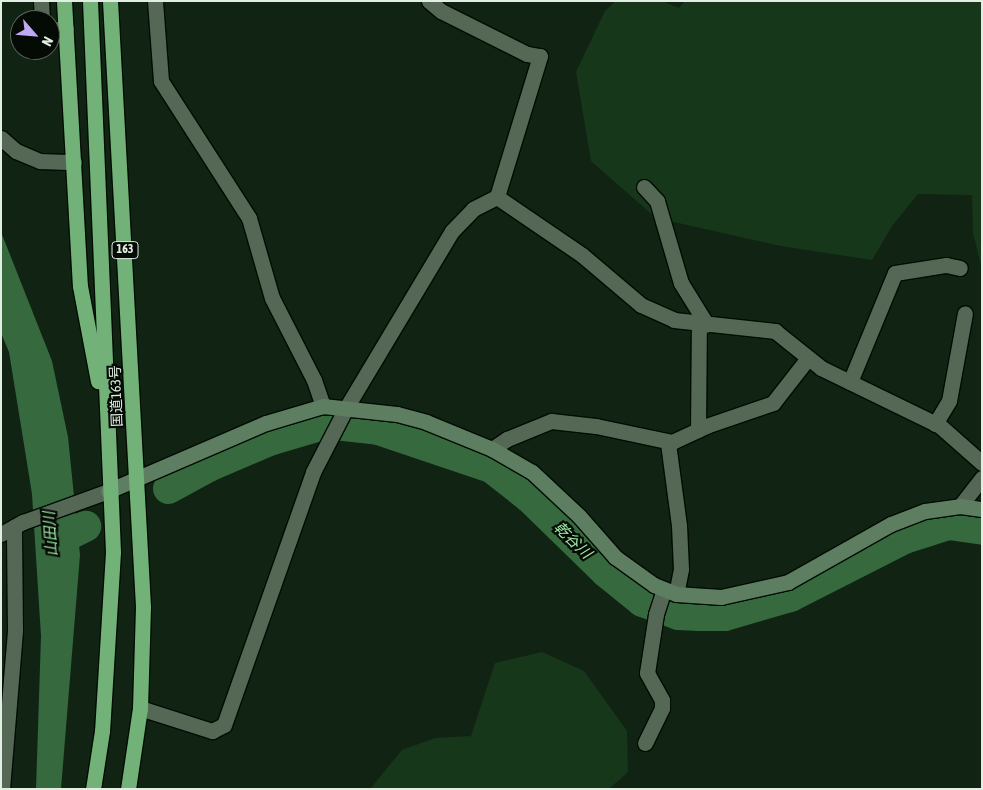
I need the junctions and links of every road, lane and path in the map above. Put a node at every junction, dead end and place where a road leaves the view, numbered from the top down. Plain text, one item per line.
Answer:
1 (64, 1) edge
2 (90, 1) edge
3 (110, 1) edge
4 (117, 1) edge
5 (155, 1) edge
6 (429, 1) edge
7 (112, 21) junction
8 (60, 29) edge
9 (66, 29) junction
10 (1, 138) edge
11 (74, 162) junction
12 (644, 187) dead end
13 (497, 197) junction
14 (960, 268) dead end
15 (965, 313) dead end
16 (703, 325) junction
17 (808, 358) junction
18 (850, 382) junction
19 (323, 406) junction
20 (346, 408) junction
21 (105, 411) junction
22 (934, 424) junction
23 (698, 430) junction
24 (668, 443) junction
25 (492, 450) junction
26 (982, 463) edge
27 (982, 478) edge
28 (135, 480) junction
29 (108, 491) junction
30 (960, 506) junction
31 (982, 509) edge
32 (13, 527) edge
33 (667, 594) junction
34 (140, 708) junction
35 (645, 743) dead end
36 (2, 789) edge
37 (93, 789) edge
38 (128, 789) edge

1 - 9 highway
2 - 21 highway, 国道163号 / 163
3 - 7 highway, 国道163号 / 163
4 - 7 highway, 163
5 - 19 street
6 - 13 street
7 - 28 highway, 国道163号 / 163
8 - 9 street
9 - 11 highway
10 - 11 street
11 - 21 highway
12 - 16 street
13 - 16 street
13 - 20 street
14 - 18 street
15 - 22 street
16 - 17 street
16 - 23 street
17 - 18 street
17 - 23 street
18 - 22 street
19 - 20 street
19 - 28 street
20 - 25 street
20 - 34 street
21 - 29 highway, 国道163号 / 163
22 - 26 street
23 - 24 street
24 - 25 street
24 - 33 street
25 - 33 street
27 - 30 street
28 - 29 street
28 - 34 highway, 国道163号 / 163
29 - 32 street
29 - 37 highway, 国道163号 / 163
30 - 31 street
30 - 33 street
32 - 36 street
33 - 35 street
34 - 38 highway, 国道163号 / 163

